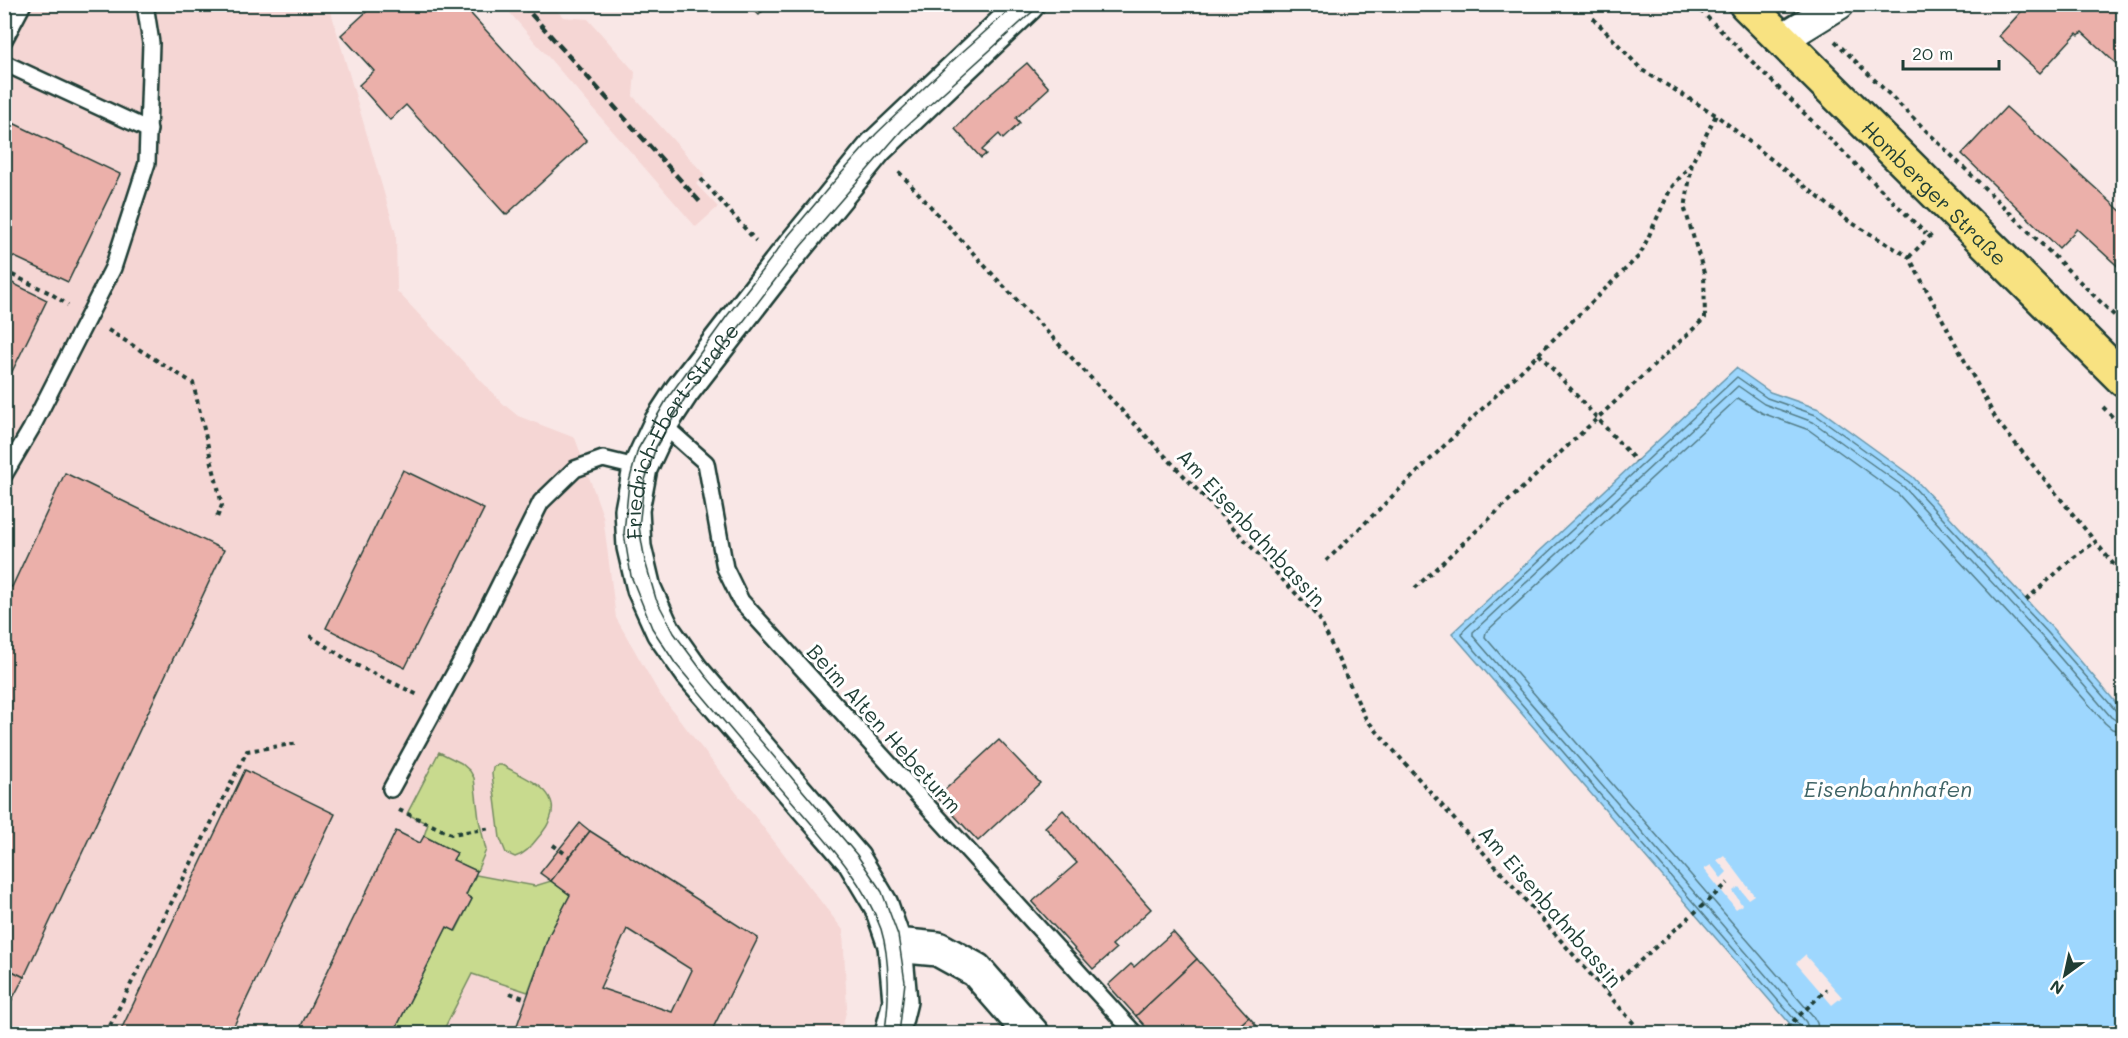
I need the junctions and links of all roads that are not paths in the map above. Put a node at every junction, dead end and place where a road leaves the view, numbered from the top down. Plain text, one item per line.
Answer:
1 (23, 4) edge
2 (146, 4) edge
3 (1027, 4) edge
4 (1746, 4) edge
5 (1839, 4) edge
6 (1782, 39) junction
7 (4, 40) edge
8 (4, 63) edge
9 (149, 130) junction
10 (2124, 380) edge
11 (661, 423) junction
12 (640, 468) junction
13 (4, 475) edge
14 (392, 789) dead end
15 (895, 945) junction
16 (892, 1034) edge
17 (1032, 1034) edge
18 (1135, 1034) edge

1 - 7 lane
2 - 9 lane
3 - 11 main road, Friedrich-Ebert-Straße
4 - 6 main road, Homberger Straße
5 - 6 street
6 - 10 main road, Homberger Straße
8 - 9 lane
9 - 13 lane
11 - 12 main road, Friedrich-Ebert-Straße
11 - 18 lane, Beim Alten Hebeturm
12 - 14 lane
12 - 15 main road, Friedrich-Ebert-Straße
15 - 16 main road, Friedrich-Ebert-Straße
15 - 17 main road

